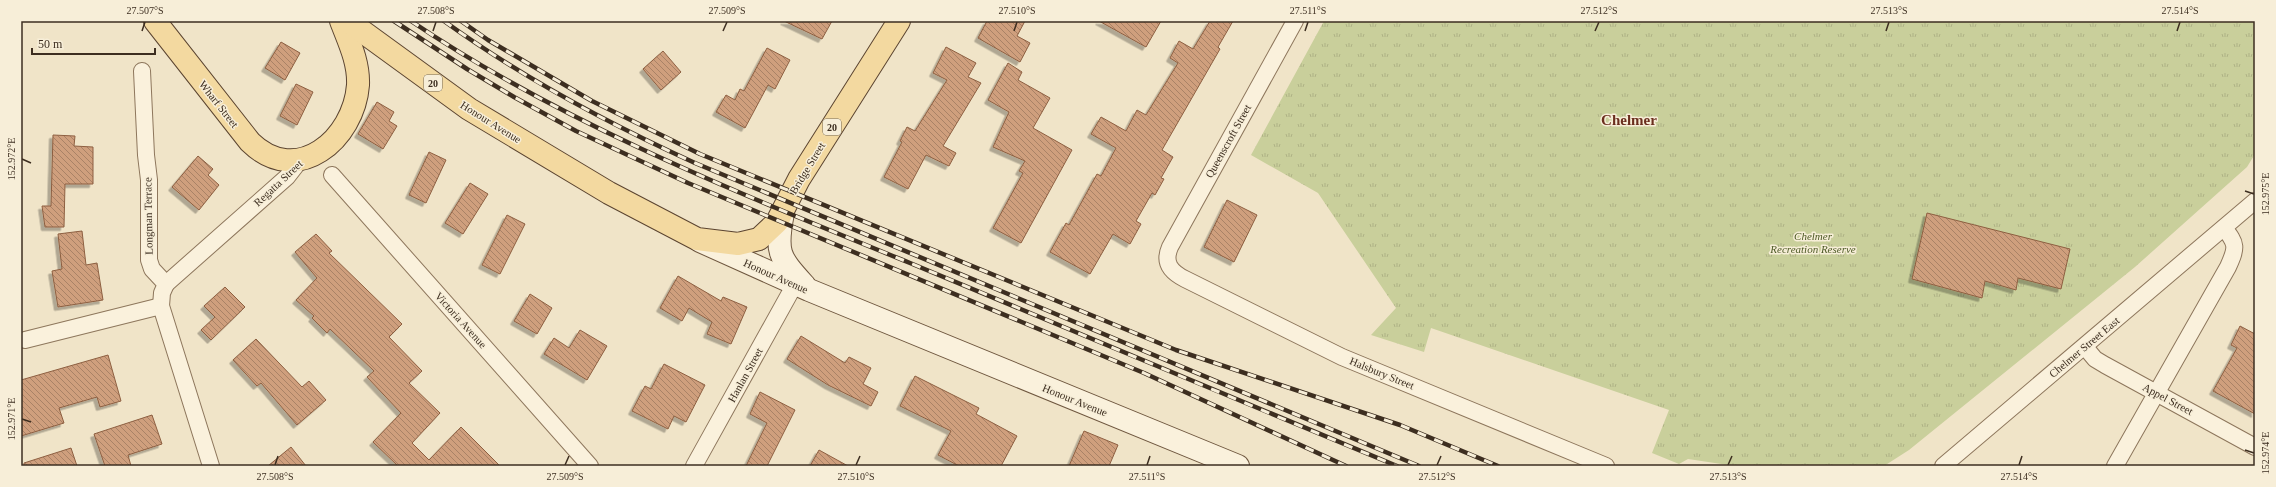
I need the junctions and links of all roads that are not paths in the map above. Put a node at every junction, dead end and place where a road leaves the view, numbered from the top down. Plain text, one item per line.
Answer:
1 (154, 21) edge
2 (341, 21) edge
3 (348, 21) edge
4 (899, 21) edge
5 (1295, 21) edge
6 (142, 71) dead end
7 (301, 159) junction
8 (332, 175) dead end
9 (2255, 201) edge
10 (783, 213) junction
11 (2224, 228) junction
12 (697, 239) junction
13 (1167, 264) joint
14 (166, 284) junction
15 (802, 287) junction
16 (161, 306) junction
17 (25, 340) dead end
18 (2085, 347) junction
19 (2157, 393) junction
20 (2255, 448) edge
21 (211, 466) edge
22 (590, 466) edge
23 (694, 466) edge
24 (1238, 466) edge
25 (1606, 466) edge
26 (1943, 466) edge
27 (2115, 466) edge

1 - 7 main road, Wharf Street
2 - 7 main road, Regatta Street
3 - 12 main road, Honour Avenue / 20
4 - 10 main road, Bridge Street / 20
5 - 13 street, Queenscroft Street
6 - 14 street, Longman Terrace
7 - 14 street, Regatta Street
8 - 22 street, Victoria Avenue
9 - 11 street, Chelmer Street East
10 - 12 main road, Bridge Street / 20
10 - 15 main road
11 - 18 street, Chelmer Street East
11 - 19 street
12 - 15 main road, Honour Avenue
13 - 25 street, Halsbury Street
14 - 16 street
15 - 23 street, Hanlan Street
15 - 24 main road, Honour Avenue
16 - 17 street
16 - 21 street
18 - 19 street, Appel Street
18 - 26 street, Chelmer Street East
19 - 20 street, Appel Street
19 - 27 street

